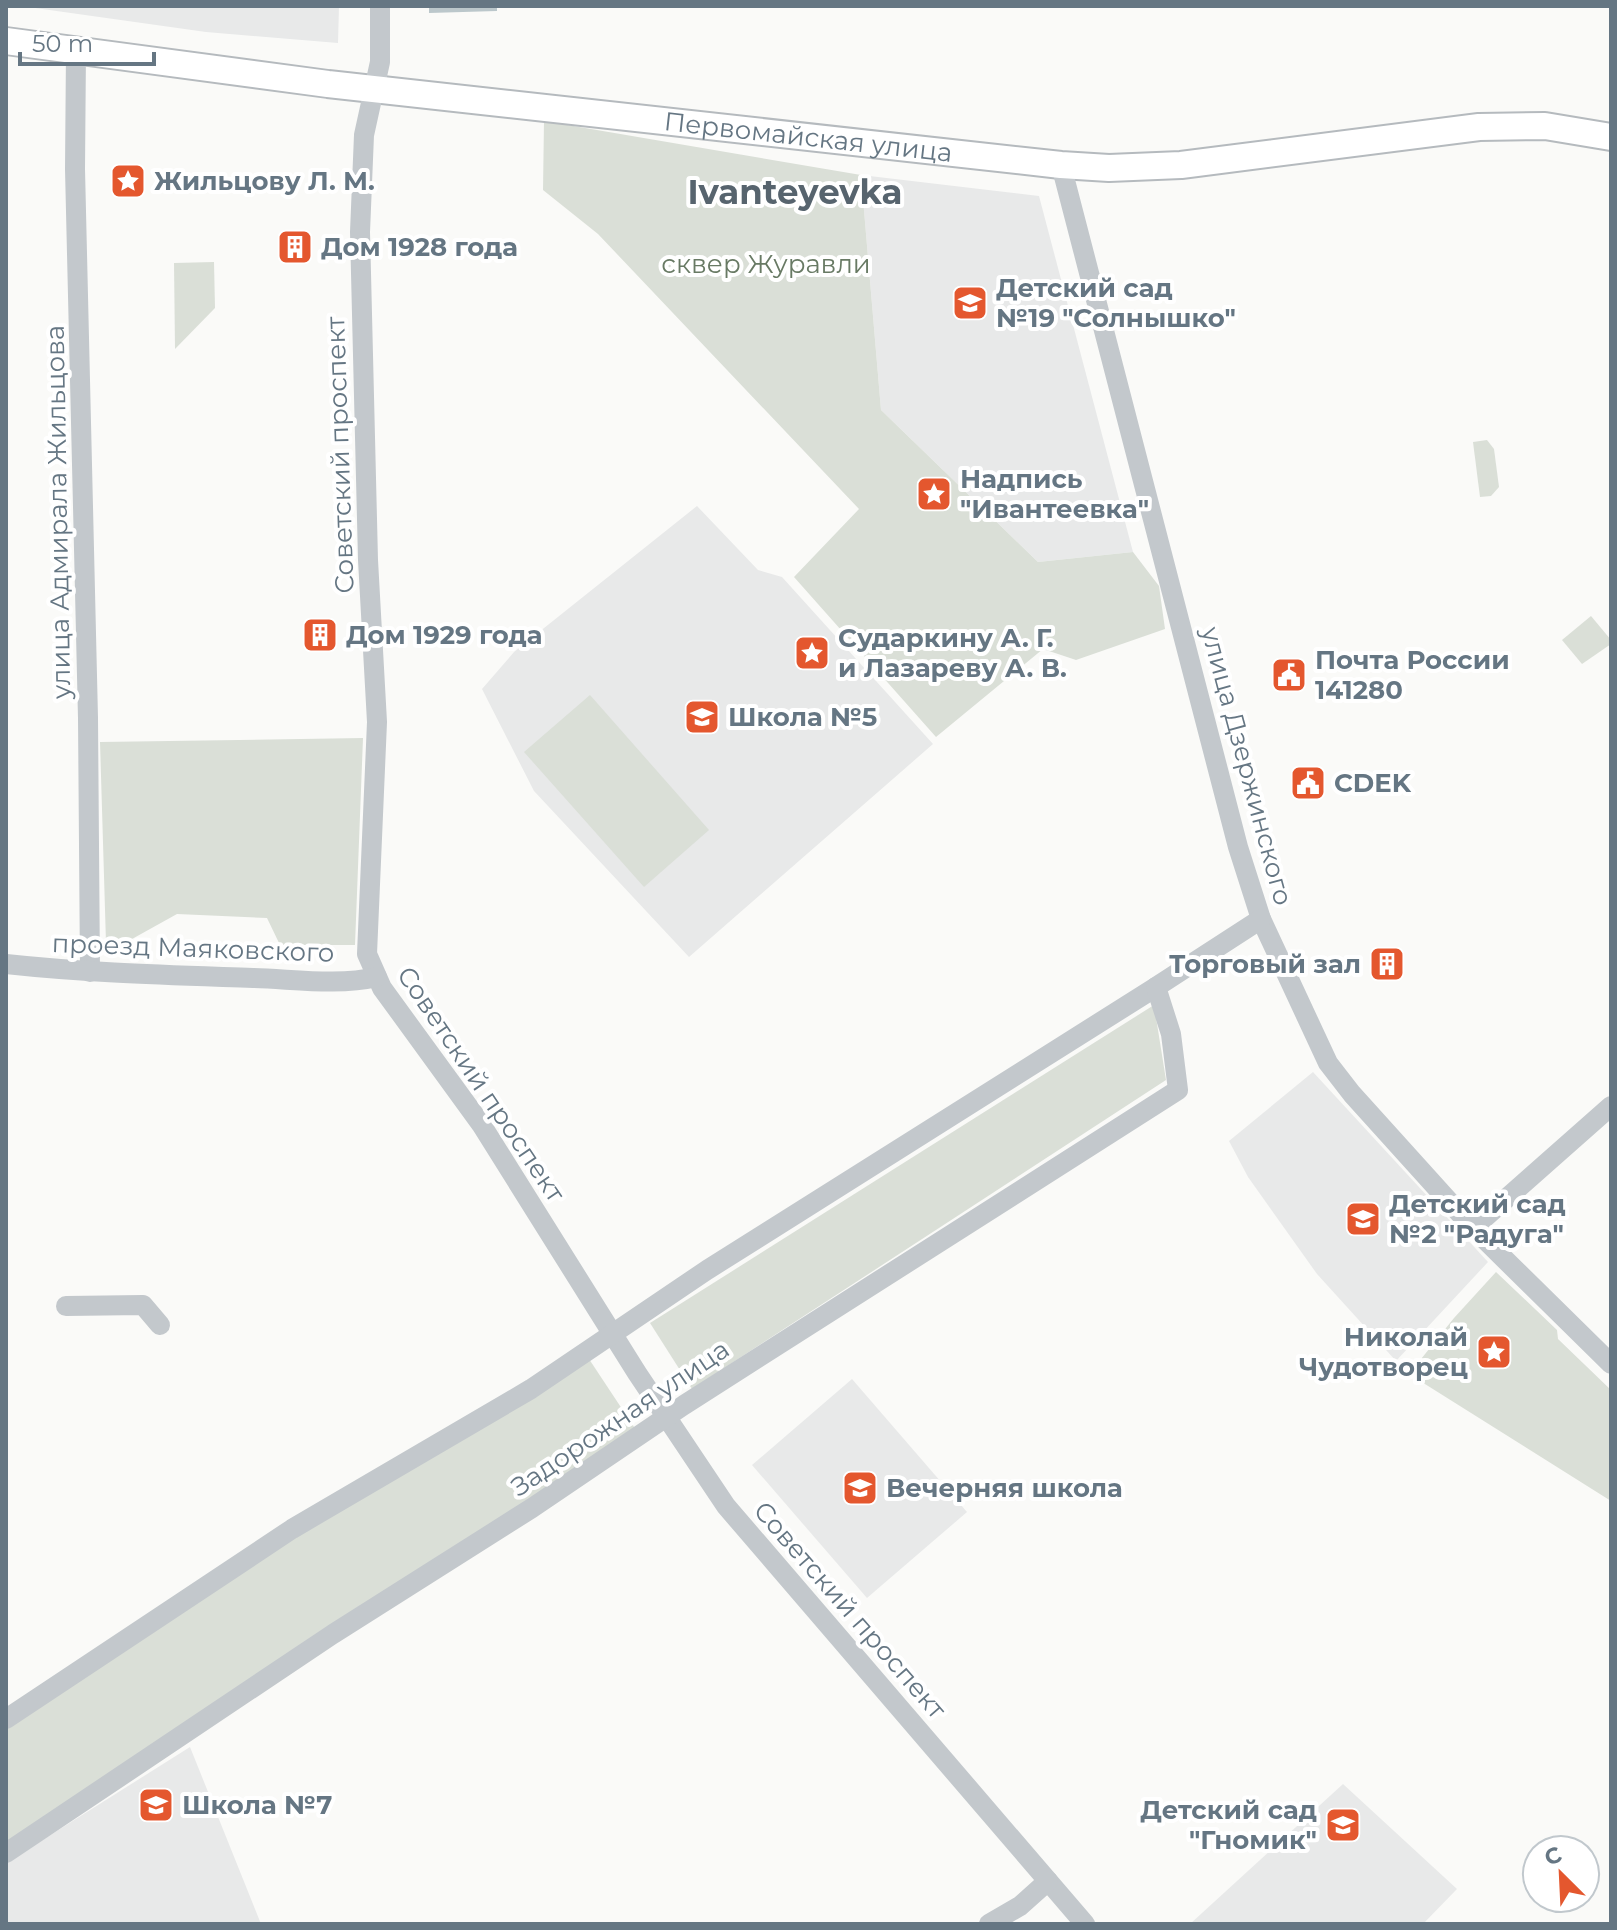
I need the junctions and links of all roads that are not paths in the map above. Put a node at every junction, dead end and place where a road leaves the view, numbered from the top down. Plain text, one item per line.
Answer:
1 (380, 6) edge
2 (6, 41) edge
3 (76, 50) junction
4 (374, 89) junction
5 (1611, 137) edge
6 (1061, 165) junction
7 (1261, 919) junction
8 (6, 964) edge
9 (90, 972) junction
10 (377, 977) junction
11 (1156, 987) junction
12 (1611, 1106) edge
13 (1473, 1228) junction
14 (66, 1306) dead end
15 (160, 1325) dead end
16 (611, 1333) junction
17 (1611, 1364) edge
18 (667, 1418) junction
19 (6, 1719) edge
20 (6, 1853) edge
21 (1048, 1881) junction
22 (989, 1924) edge
23 (1085, 1924) edge

1 - 4 street, Советский проспект
2 - 3 main road, Первомайская улица
3 - 4 main road, Первомайская улица
3 - 9 street, улица Адмирала Жильцова
4 - 6 main road, Первомайская улица
4 - 10 street, Советский проспект
5 - 6 main road, Первомайская улица
6 - 7 street, улица Дзержинского
7 - 11 street
7 - 13 street, улица Дзержинского
8 - 9 street, проезд Маяковского
9 - 10 street, проезд Маяковского
10 - 16 street, Советский проспект
11 - 16 street
11 - 18 street, Задорожная улица
12 - 13 street
13 - 17 street, улица Дзержинского
14 - 15 street
16 - 18 street, Советский проспект
16 - 19 street
18 - 20 street, Задорожная улица
18 - 21 street, Советский проспект
21 - 22 street
21 - 23 street, Советский проспект

